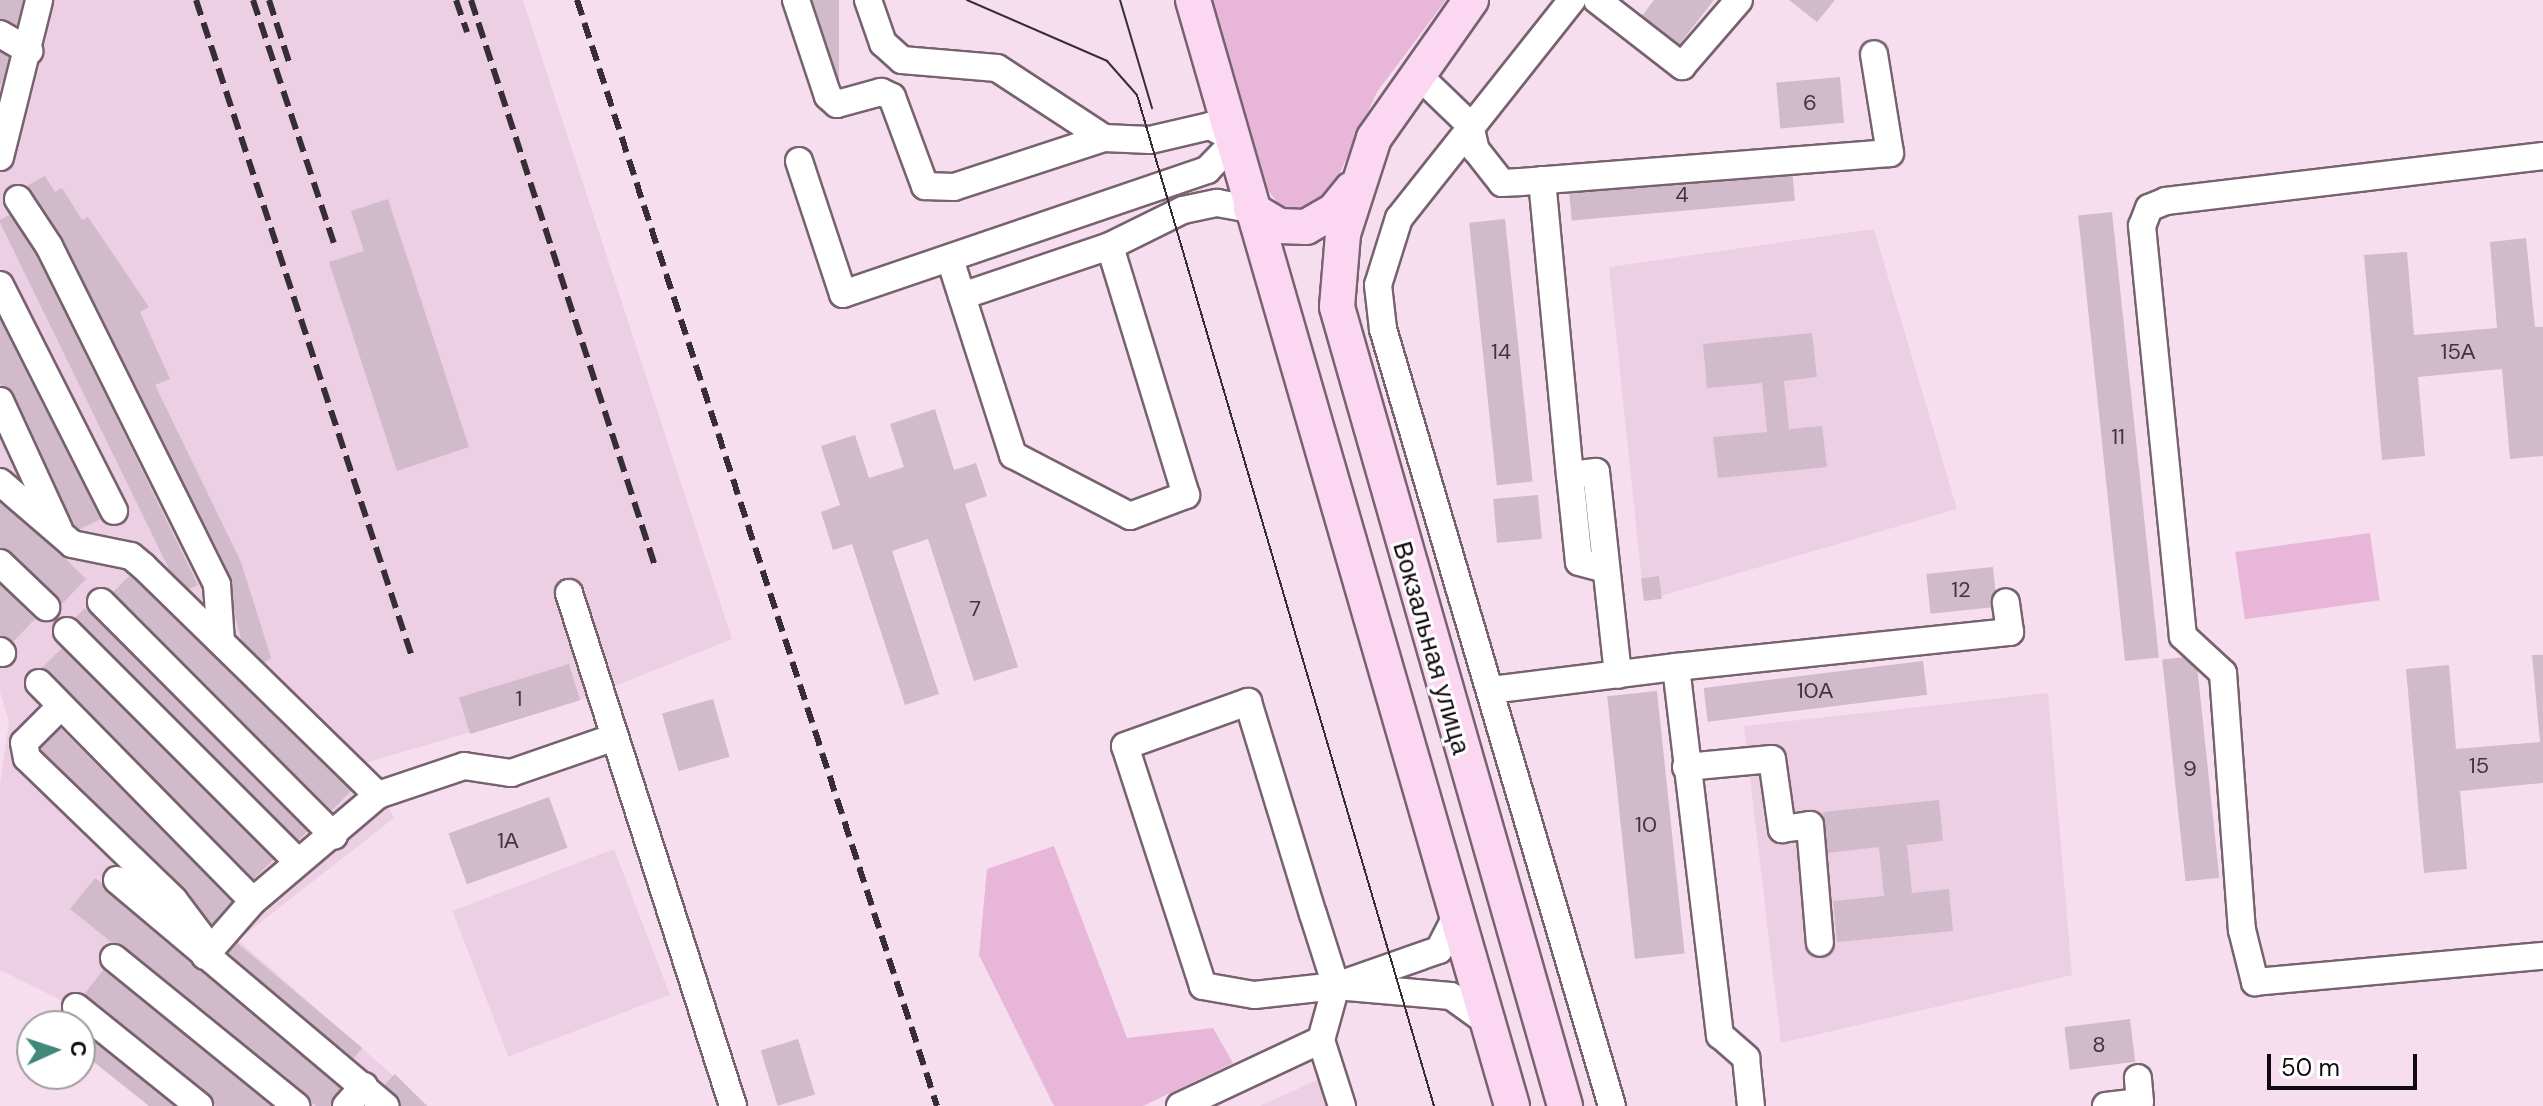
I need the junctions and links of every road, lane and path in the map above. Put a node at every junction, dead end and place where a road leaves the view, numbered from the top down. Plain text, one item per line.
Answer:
1 (39, 0) edge
2 (796, 0) edge
3 (868, 0) edge
4 (1572, 0) edge
5 (1597, 0) edge
6 (1739, 0) edge
7 (1193, 1) edge
8 (1471, 1) edge
9 (0, 34) edge
10 (29, 51) junction
11 (1874, 54) dead end
12 (1416, 73) junction
13 (1216, 87) junction
14 (7, 109) edge
15 (1470, 125) junction
16 (1190, 128) junction
17 (1104, 138) junction
18 (1232, 140) junction
19 (2543, 156) edge
20 (0, 157) edge
21 (799, 161) dead end
22 (1542, 180) junction
23 (1355, 186) junction
24 (18, 199) dead end
25 (1251, 209) junction
26 (1110, 246) junction
27 (950, 259) junction
28 (0, 285) edge
29 (962, 296) junction
30 (0, 401) edge
31 (0, 482) edge
32 (114, 511) dead end
33 (62, 536) junction
34 (0, 563) edge
35 (569, 593) dead end
36 (101, 602) dead end
37 (2006, 602) dead end
38 (46, 607) dead end
39 (67, 631) dead end
40 (221, 642) junction
41 (1676, 667) junction
42 (1618, 675) junction
43 (39, 683) dead end
44 (1491, 690) junction
45 (59, 708) junction
46 (609, 739) junction
47 (1686, 767) junction
48 (378, 795) junction
49 (334, 836) junction
50 (297, 861) junction
51 (117, 880) dead end
52 (253, 901) junction
53 (1456, 916) junction
54 (1820, 943) dead end
55 (207, 951) junction
56 (2543, 956) edge
57 (114, 958) dead end
58 (1336, 986) junction
59 (76, 1007) dead end
60 (1487, 1022) junction
61 (1321, 1040) junction
62 (2138, 1078) dead end
63 (364, 1086) junction
64 (199, 1106) edge
65 (296, 1106) edge
66 (346, 1106) edge
67 (385, 1106) edge
68 (733, 1106) edge
69 (1180, 1106) edge
70 (1342, 1106) edge
71 (1512, 1106) edge
72 (1565, 1106) edge
73 (1612, 1106) edge
74 (1751, 1106) edge
75 (2106, 1106) edge

1 - 10 street
2 - 17 street
3 - 17 street
4 - 15 street
5 - 6 street
7 - 13 main road, Вокзальная улица
8 - 12 main road, Вокзальная улица
9 - 10 street
10 - 14 street
11 - 22 street
12 - 15 street
12 - 23 main road, Вокзальная улица
13 - 16 street
13 - 18 main road, Вокзальная улица
14 - 20 street
15 - 22 street
15 - 44 street
16 - 17 street
16 - 18 street
18 - 25 main road, Вокзальная улица
18 - 27 street
19 - 56 street
21 - 27 street
22 - 42 street
23 - 25 main road, Вокзальная улица
23 - 72 main road, Вокзальная улица
24 - 40 street
25 - 26 street
25 - 53 main road, Вокзальная улица
26 - 29 street
26 - 29 street
27 - 29 street
28 - 32 street
30 - 33 street
31 - 33 street
33 - 40 street
34 - 38 street
35 - 46 street
36 - 49 street
37 - 41 street
39 - 50 street
40 - 48 street
41 - 42 street
41 - 47 street
42 - 44 street
43 - 45 street
44 - 73 street
45 - 52 street
45 - 55 street
46 - 48 street
46 - 68 street
47 - 54 street
47 - 74 street
48 - 49 street
49 - 50 street
50 - 52 street
51 - 55 street
52 - 55 street
53 - 58 street
53 - 60 main road, Вокзальная улица
55 - 63 street
57 - 65 street
58 - 58 street
58 - 60 street
58 - 61 street
59 - 64 street
60 - 71 main road, Вокзальная улица
61 - 69 street
61 - 70 street
62 - 75 street
63 - 66 street
63 - 67 street

